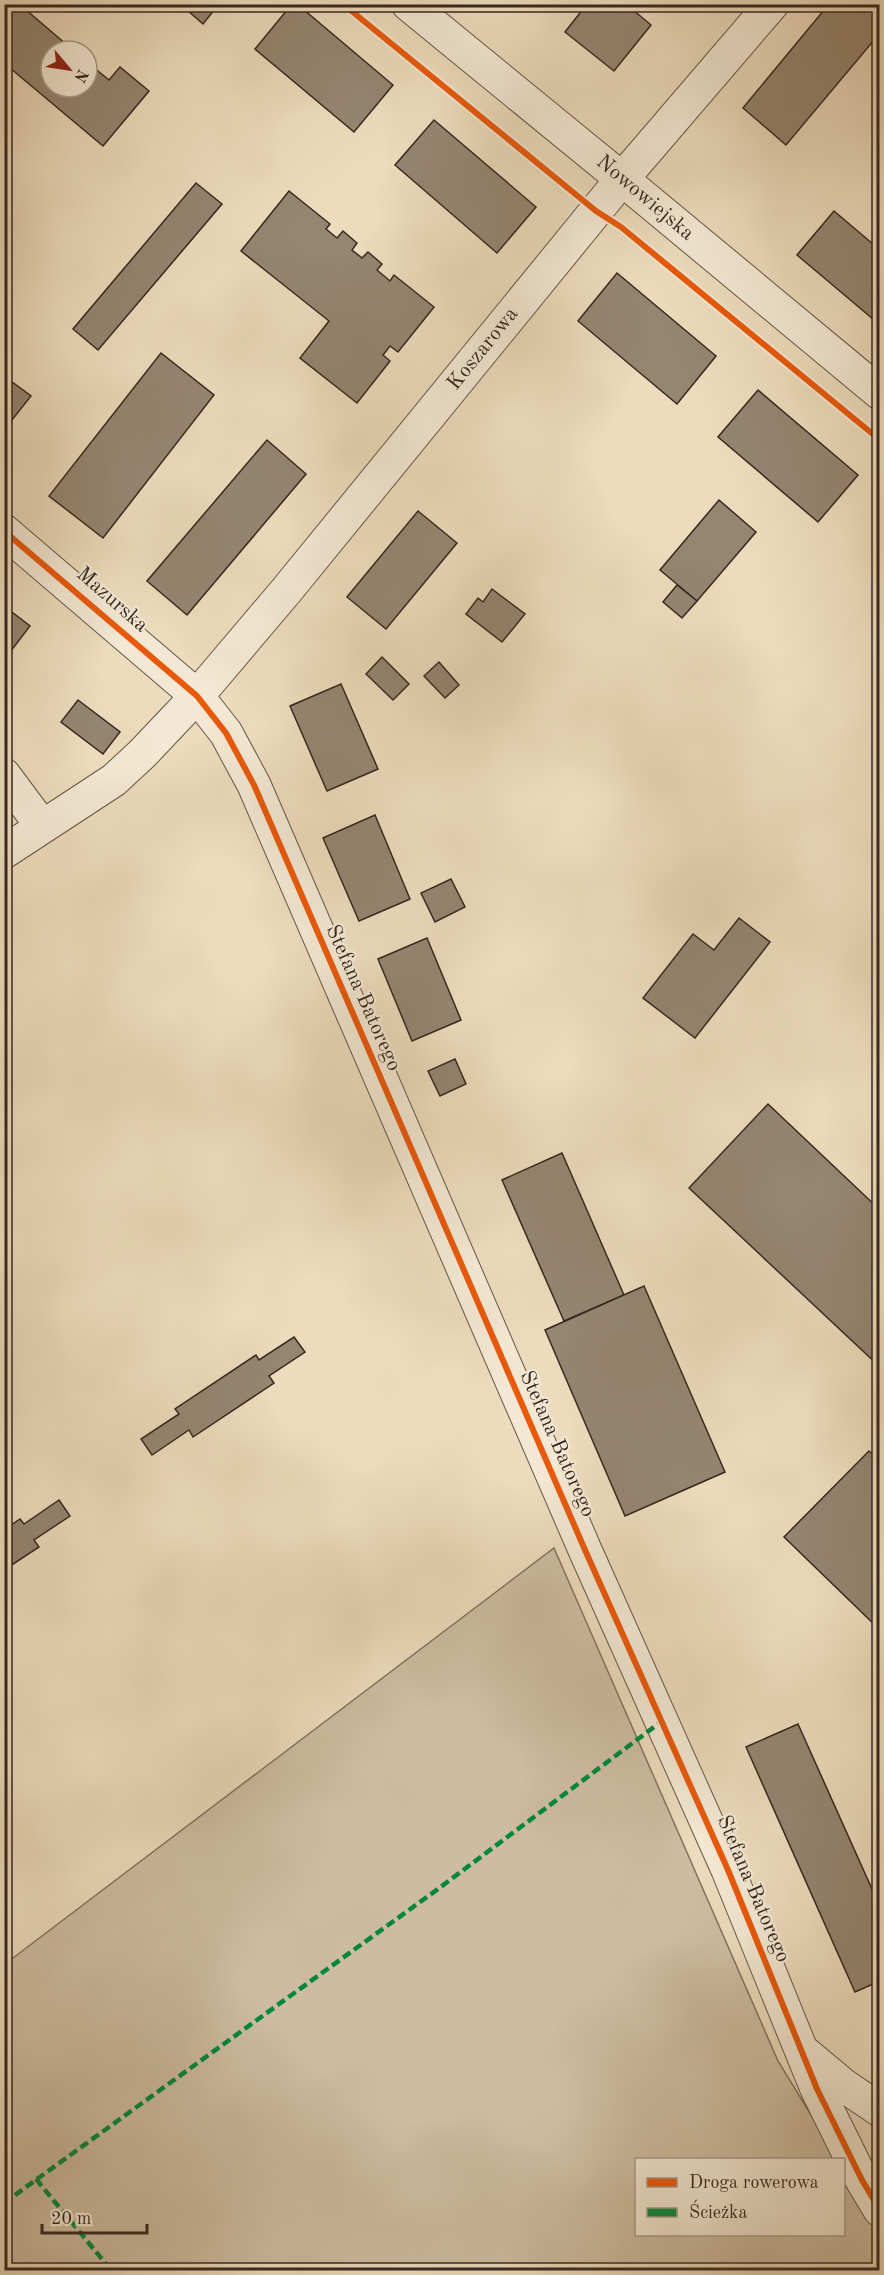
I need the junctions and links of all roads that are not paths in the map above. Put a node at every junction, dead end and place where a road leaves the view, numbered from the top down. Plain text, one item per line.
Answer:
1 (408, 4) edge
2 (772, 4) edge
3 (622, 178) junction
4 (879, 393) edge
5 (4, 531) edge
6 (197, 696) junction
7 (4, 775) edge
8 (42, 826) junction
9 (4, 852) edge
10 (802, 2051) junction
11 (879, 2110) edge
12 (879, 2210) edge

1 - 3 street, Nowowiejska
2 - 3 street, Koszarowa
3 - 4 street, Nowowiejska
3 - 6 street, Koszarowa
5 - 6 street, Mazurska
6 - 8 street, Koszarowa
6 - 10 street, Stefana Batorego
7 - 8 street
8 - 9 street, Koszarowa
10 - 11 street
10 - 12 street, Stefana Batorego

